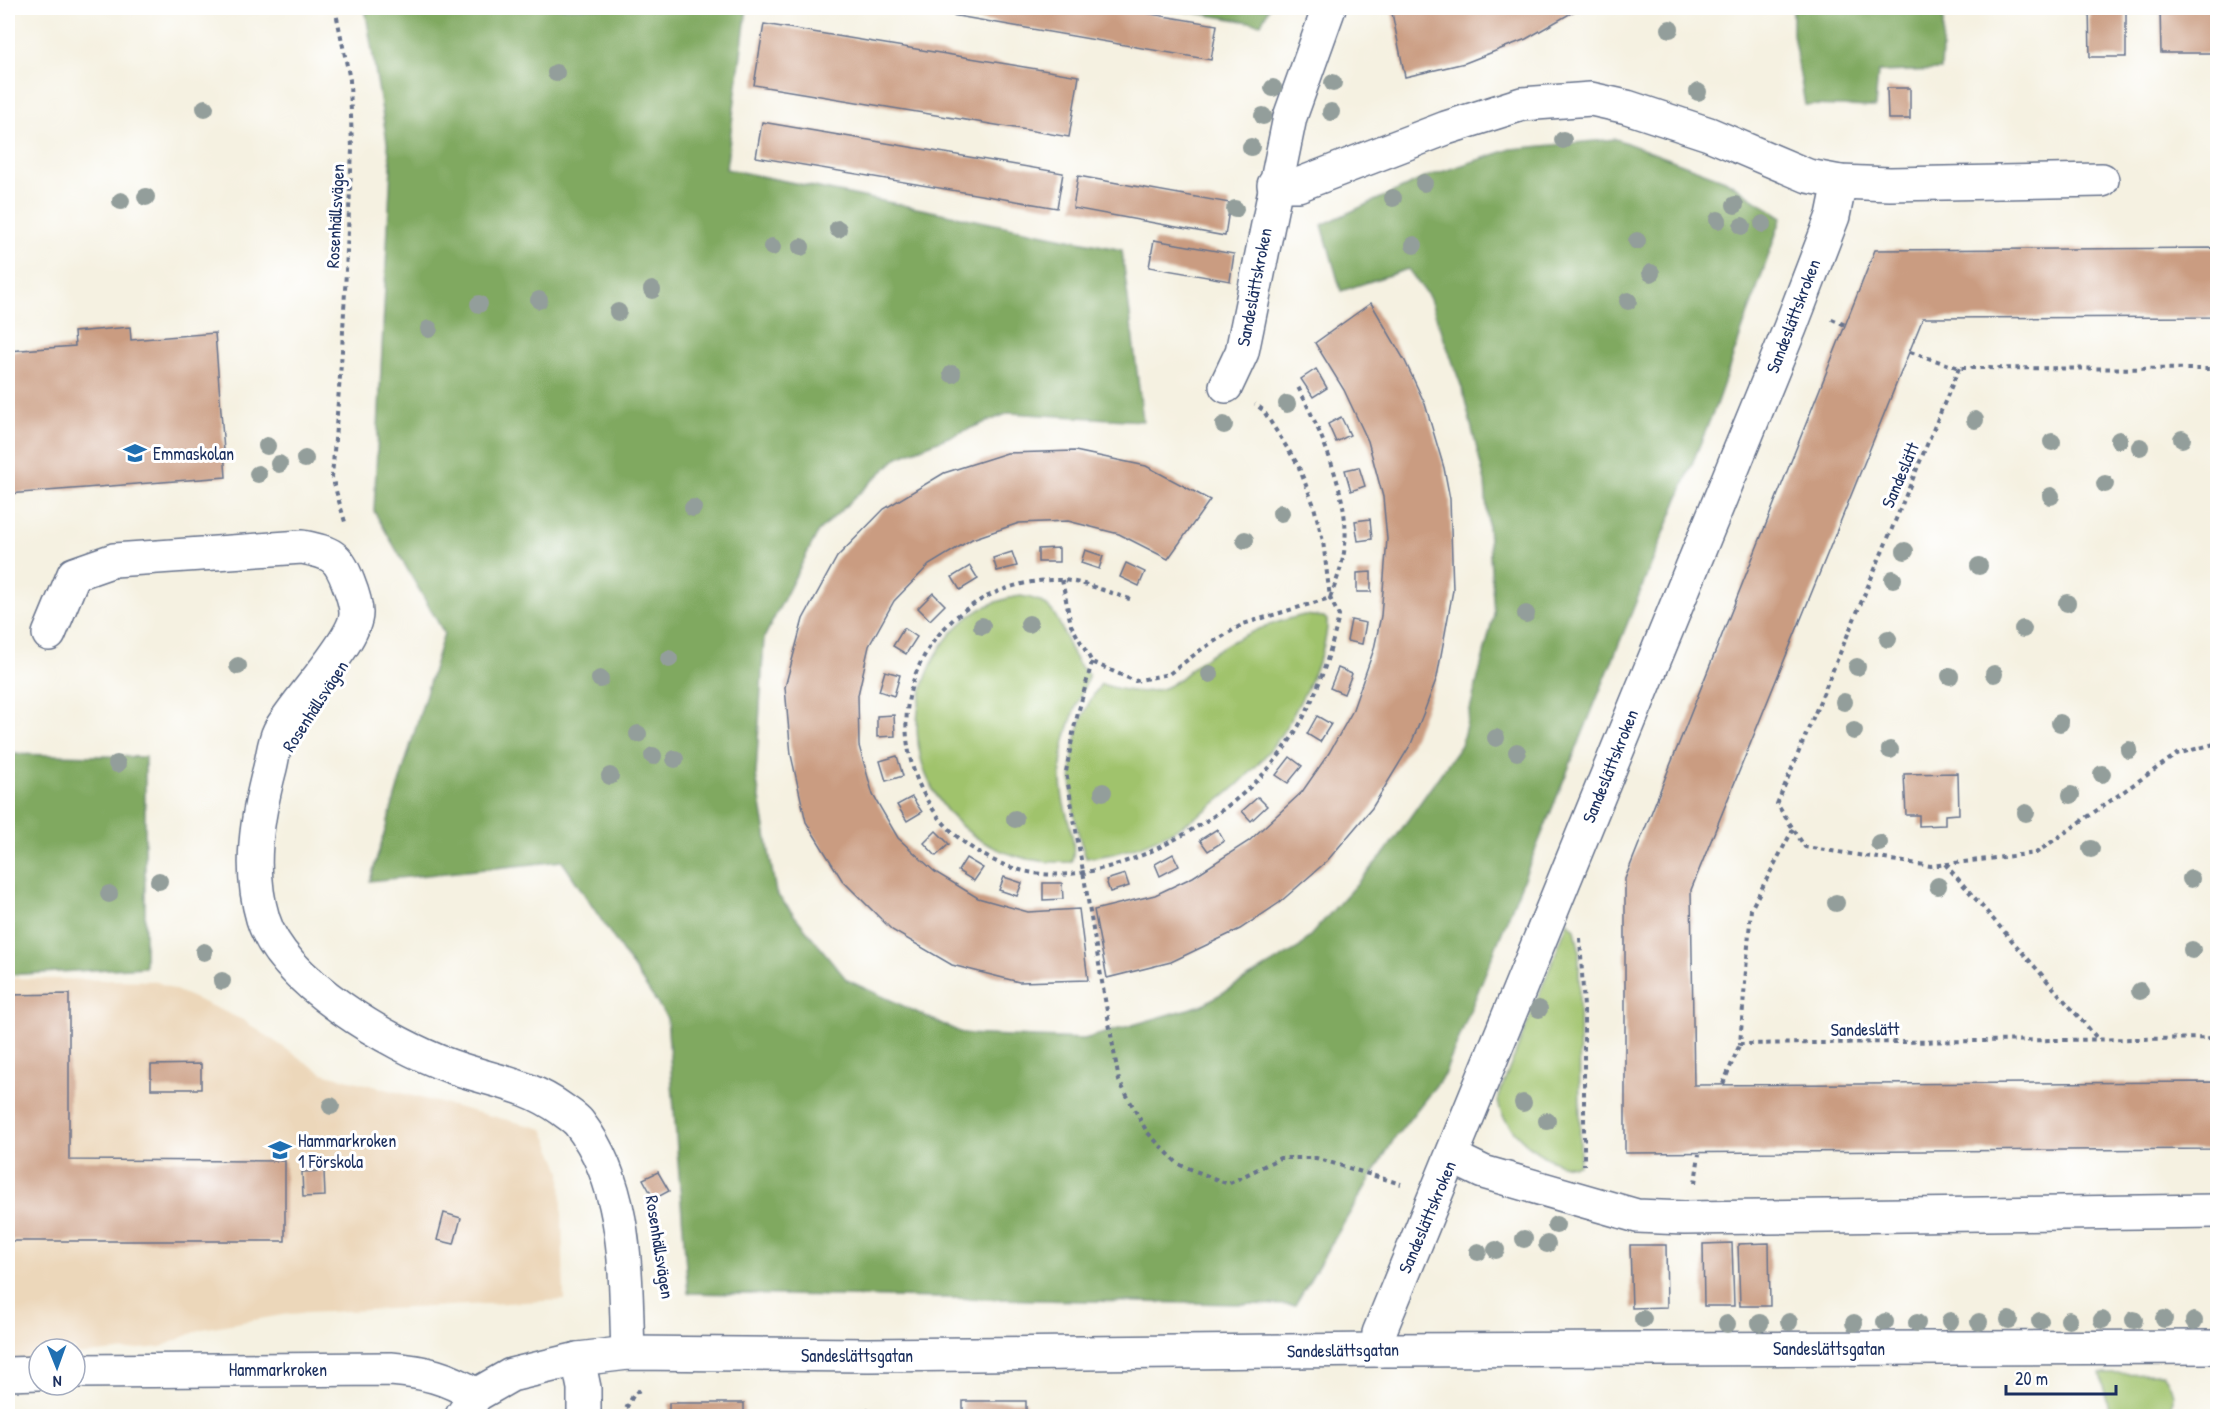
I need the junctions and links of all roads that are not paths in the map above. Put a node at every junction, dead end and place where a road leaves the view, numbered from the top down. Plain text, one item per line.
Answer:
1 (1329, 8) edge
2 (2102, 180) dead end
3 (1840, 183) junction
4 (1274, 185) junction
5 (1226, 386) road end
6 (49, 634) dead end
7 (1452, 1157) junction
8 (2217, 1212) edge
9 (2217, 1347) edge
10 (1379, 1350) junction
11 (628, 1353) junction
12 (578, 1359) junction
13 (87, 1371) edge
14 (27, 1373) edge
15 (8, 1374) edge
16 (469, 1406) edge
17 (584, 1416) edge

1 - 4 street, Sandeslättskroken
2 - 3 street
3 - 4 street
3 - 7 street, Sandeslättskroken
4 - 5 street, Sandeslättskroken
6 - 11 street
7 - 8 street
7 - 10 street, Sandeslättskroken
9 - 10 street, Sandeslättsgatan
10 - 11 street, Sandeslättsgatan
11 - 12 street, Sandeslättsgatan
12 - 16 street, Sandeslättsgatan
12 - 17 street
13 - 16 street, Hammarkroken
14 - 15 street

